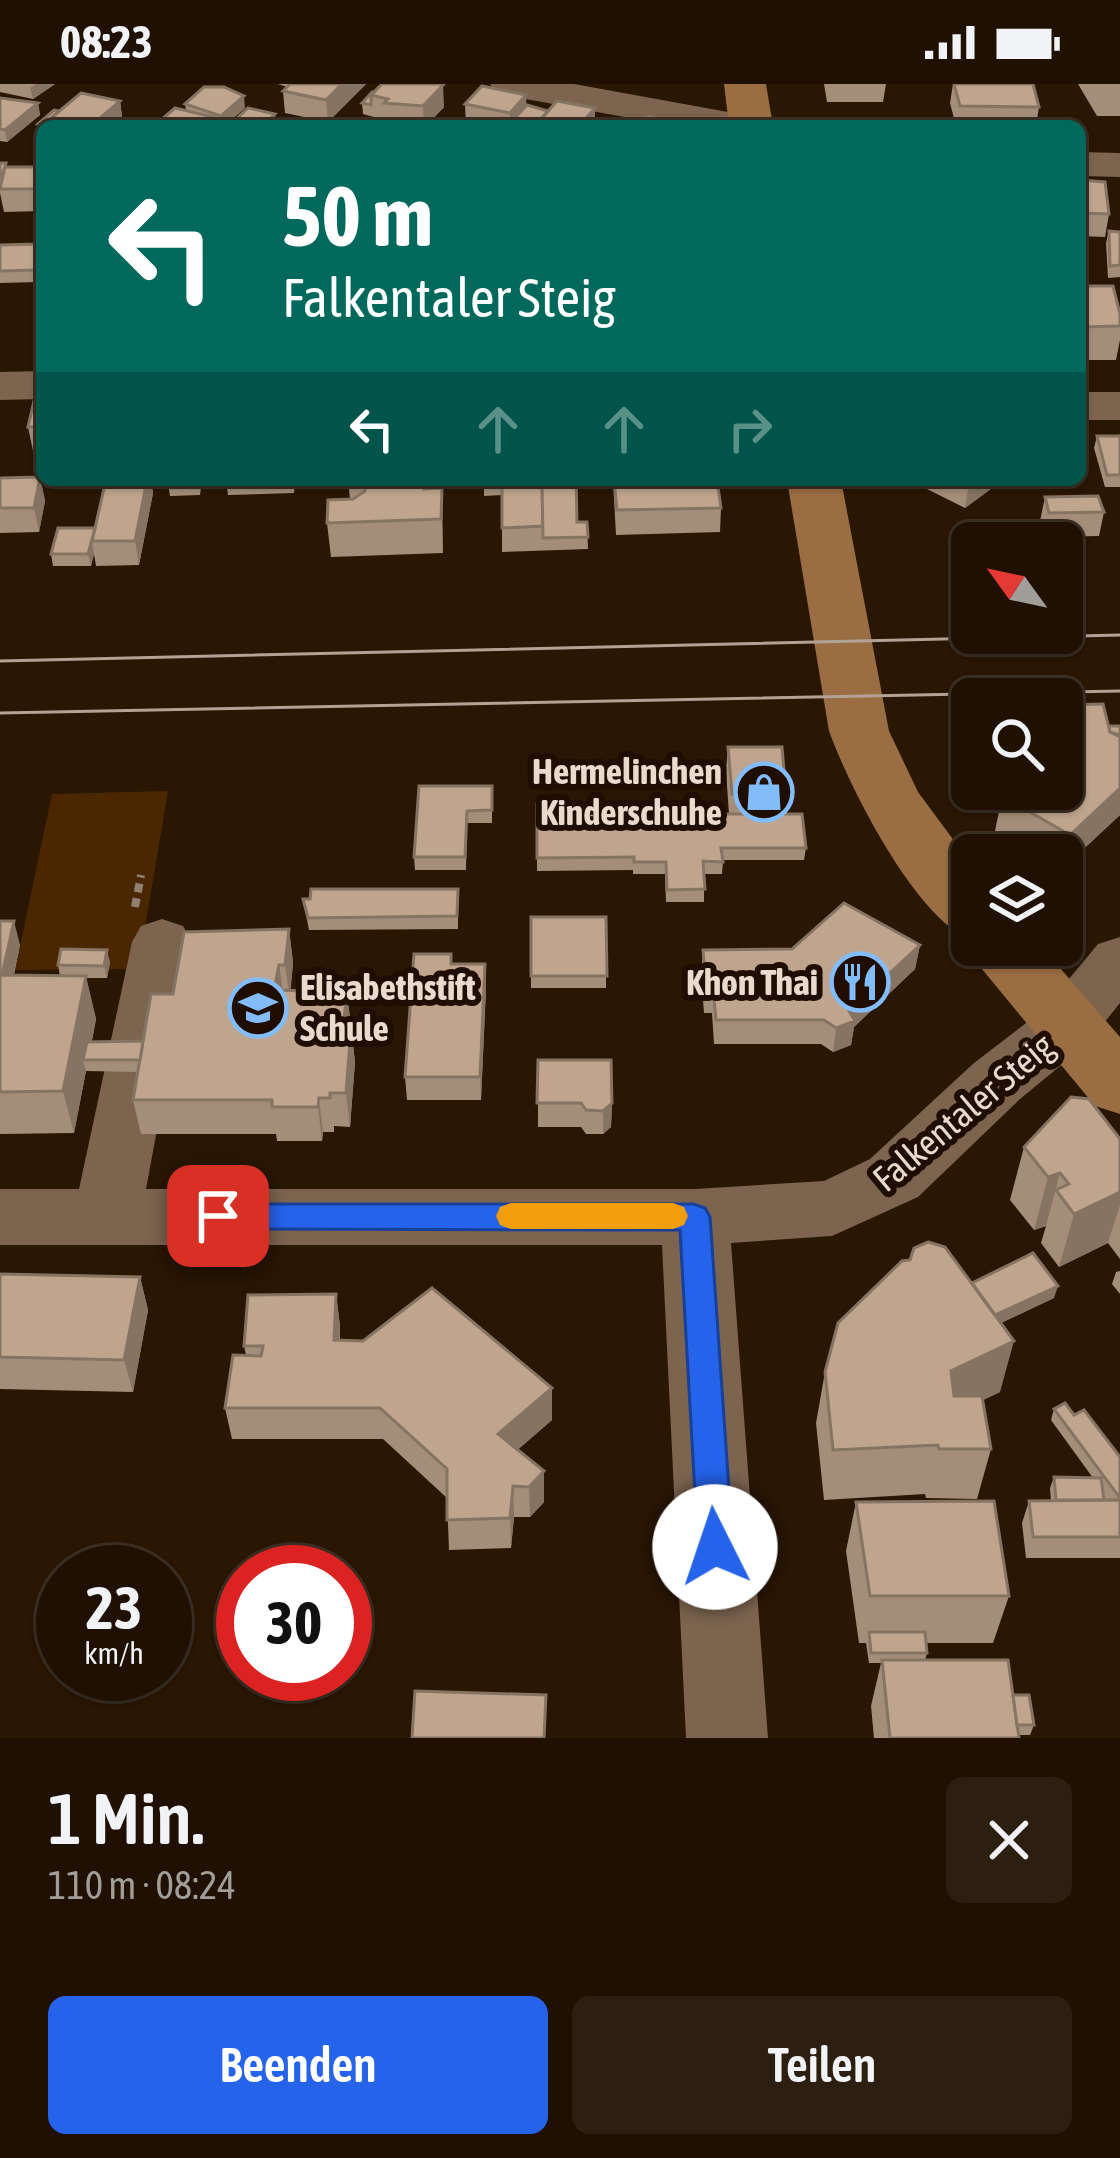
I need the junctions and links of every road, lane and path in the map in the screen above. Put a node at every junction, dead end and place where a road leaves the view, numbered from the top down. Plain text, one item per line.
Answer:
1 (509, 84) edge
2 (745, 84) edge
3 (706, 120) edge
4 (750, 120) edge
5 (1086, 164) edge
6 (1120, 164) edge
7 (36, 385) edge
8 (0, 386) edge
9 (1086, 406) edge
10 (1120, 406) edge
11 (815, 486) edge
12 (951, 885) edge
13 (162, 942) dead end
14 (1120, 960) edge
15 (1017, 966) edge
16 (1065, 1027) junction
17 (1120, 1086) edge
18 (0, 1217) edge
19 (106, 1217) junction
20 (694, 1217) junction
21 (727, 1738) edge

1 - 3 street
2 - 4 main road
5 - 6 street
7 - 8 street
9 - 10 street
11 - 12 main road
13 - 19 street
14 - 16 street, Falkentaler Steig
15 - 16 main road
16 - 17 main road
16 - 20 street, Falkentaler Steig
18 - 19 street, Falkentaler Steig
19 - 20 street, Falkentaler Steig
20 - 21 street

